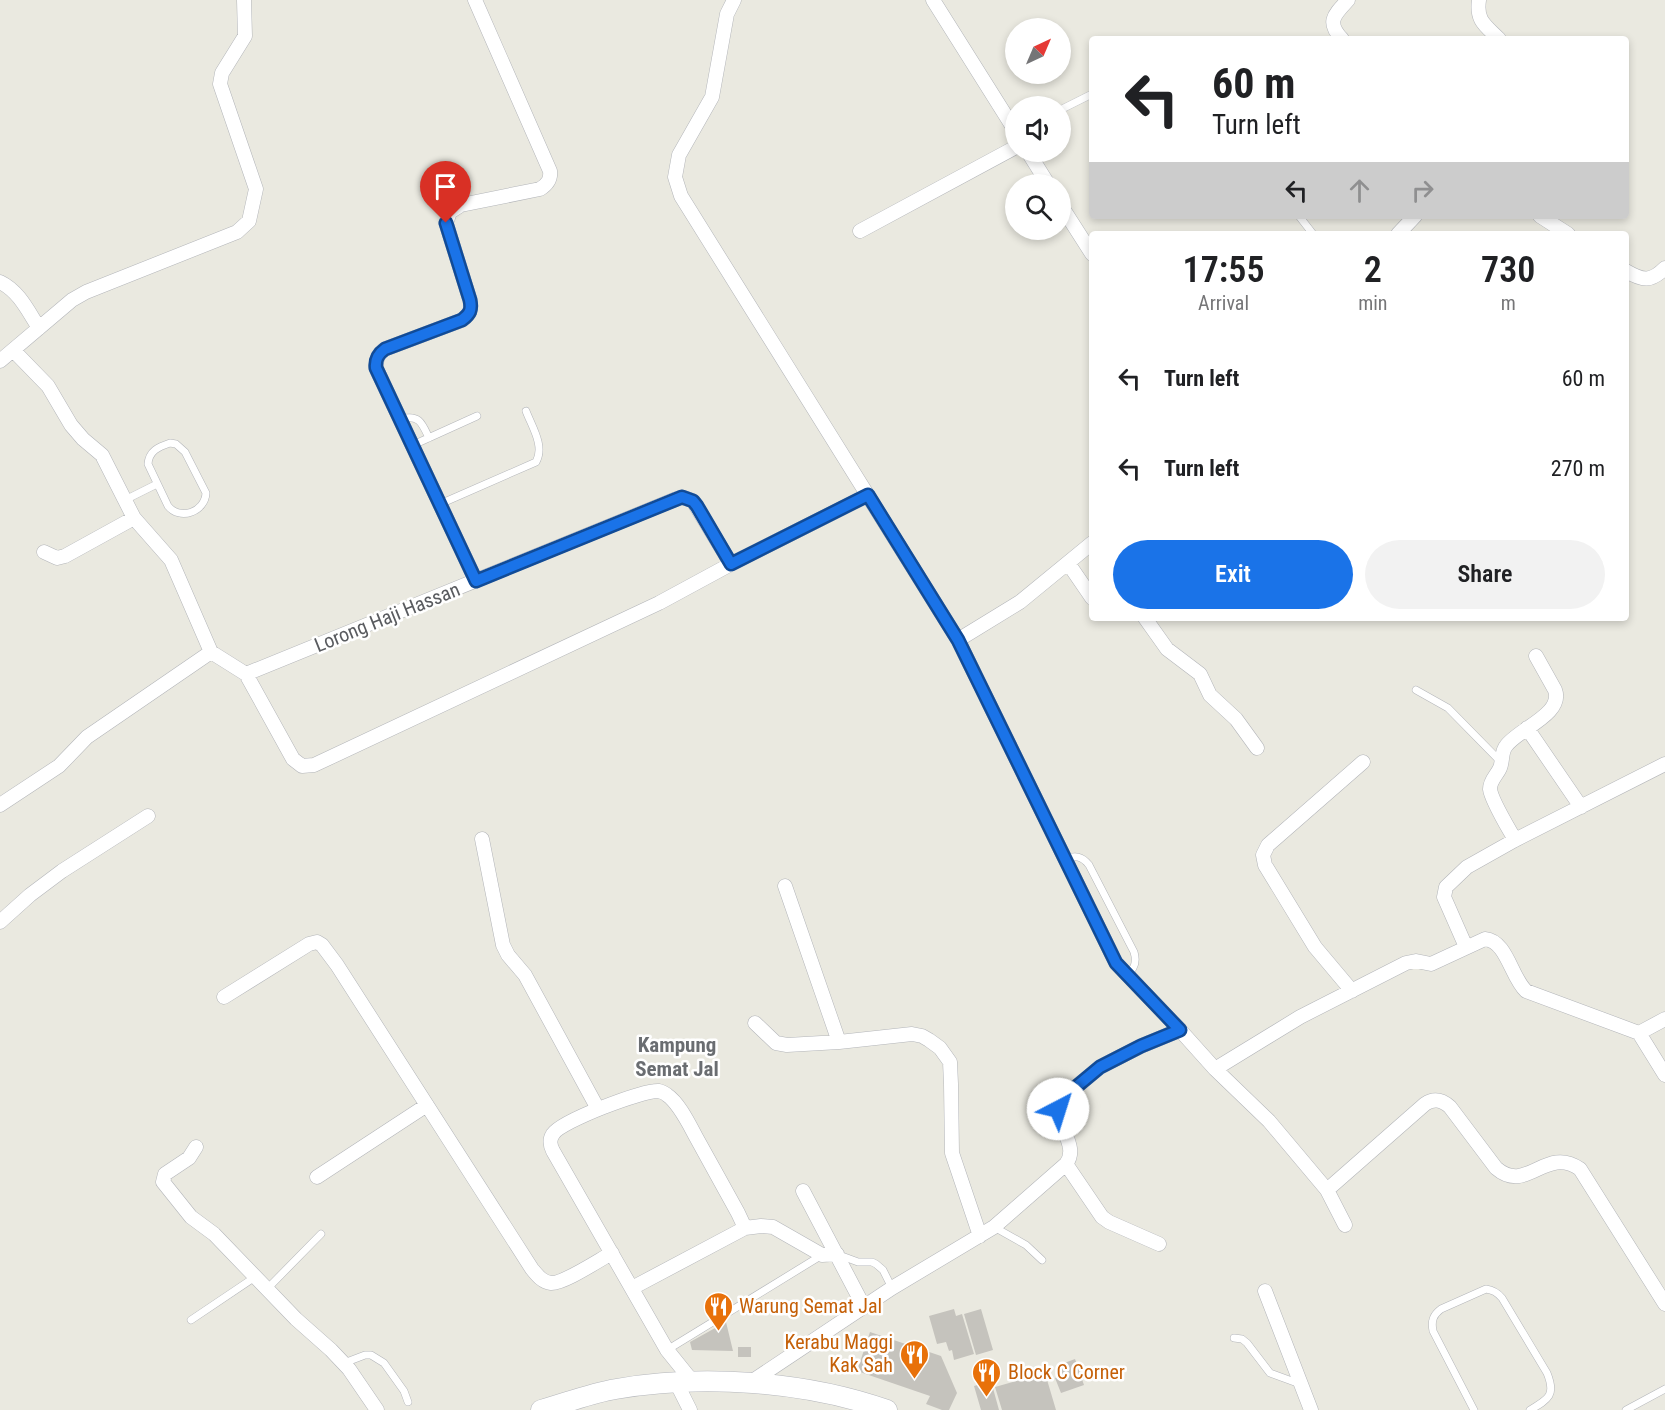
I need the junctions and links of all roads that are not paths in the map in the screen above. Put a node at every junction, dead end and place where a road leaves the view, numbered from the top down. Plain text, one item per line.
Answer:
1 (244, 0) edge
2 (475, 0) edge
3 (734, 0) edge
4 (933, 0) edge
5 (1348, 0) edge
6 (1479, 0) edge
7 (1340, 36) edge
8 (1496, 36) edge
9 (1089, 96) edge
10 (1071, 104) edge
11 (1005, 115) edge
12 (1005, 153) edge
13 (1301, 219) edge
14 (1412, 219) edge
15 (1545, 219) edge
16 (1071, 222) edge
17 (860, 231) dead end
18 (1311, 231) edge
19 (1401, 231) edge
20 (1563, 231) edge
21 (1089, 250) edge
22 (1664, 270) edge
23 (1629, 273) edge
24 (0, 282) edge
25 (39, 328) junction
26 (13, 350) junction
27 (0, 361) edge
28 (526, 411) dead end
29 (477, 417) dead end
30 (401, 419) junction
31 (429, 438) junction
32 (413, 445) junction
33 (157, 484) junction
34 (868, 495) junction
35 (125, 500) junction
36 (440, 504) junction
37 (134, 518) junction
38 (1089, 545) edge
39 (44, 552) dead end
40 (1068, 562) junction
41 (731, 564) junction
42 (476, 581) junction
43 (1089, 594) edge
44 (1147, 621) edge
45 (958, 640) junction
46 (211, 652) junction
47 (1536, 656) dead end
48 (246, 674) junction
49 (1416, 690) dead end
50 (1527, 728) junction
51 (1257, 748) dead end
52 (1363, 762) dead end
53 (1501, 762) junction
54 (1665, 764) edge
55 (0, 806) edge
56 (1581, 807) junction
57 (148, 816) dead end
58 (482, 839) dead end
59 (1515, 840) junction
60 (1065, 859) junction
61 (785, 886) dead end
62 (0, 922) edge
63 (1466, 947) junction
64 (1126, 975) junction
65 (1352, 991) junction
66 (224, 997) dead end
67 (1665, 1019) edge
68 (755, 1023) dead end
69 (1180, 1030) junction
70 (1639, 1033) junction
71 (839, 1042) junction
72 (1215, 1069) junction
73 (1665, 1076) edge
74 (427, 1106) junction
75 (598, 1109) junction
76 (196, 1147) dead end
77 (1066, 1164) junction
78 (316, 1177) dead end
79 (1327, 1190) junction
80 (803, 1191) dead end
81 (1345, 1225) dead end
82 (994, 1227) junction
83 (745, 1228) junction
84 (321, 1234) dead end
85 (980, 1236) junction
86 (1159, 1244) dead end
87 (612, 1253) junction
88 (830, 1255) junction
89 (1042, 1260) dead end
90 (255, 1277) junction
91 (632, 1288) junction
92 (892, 1288) junction
93 (267, 1289) junction
94 (1265, 1291) dead end
95 (1665, 1304) edge
96 (864, 1307) junction
97 (191, 1320) dead end
98 (1234, 1338) dead end
99 (667, 1350) junction
100 (344, 1363) junction
101 (684, 1382) junction
102 (751, 1382) junction
103 (1300, 1384) junction
104 (1665, 1389) edge
105 (408, 1402) dead end
106 (377, 1410) edge
107 (541, 1410) edge
108 (690, 1410) edge
109 (887, 1410) edge
110 (1311, 1410) edge
111 (1474, 1410) edge
112 (1530, 1410) edge
113 (1626, 1410) edge

1 - 25 street
2 - 30 street
3 - 34 street
4 - 11 street
5 - 7 street
6 - 8 street
9 - 10 lane
12 - 17 street
13 - 18 lane
14 - 19 street
15 - 20 street
16 - 21 street
22 - 23 street
24 - 25 street
25 - 26 street
26 - 27 street
26 - 35 street
28 - 36 lane
29 - 31 lane
30 - 31 lane
30 - 32 street
31 - 32 lane
32 - 36 street
33 - 33 lane
33 - 35 lane
34 - 41 street
34 - 45 street
35 - 37 street
36 - 42 street
37 - 39 street
37 - 46 street
38 - 40 street
40 - 43 street
40 - 45 street
41 - 42 street, Lorong Haji Hassan
41 - 48 street
42 - 48 street, Lorong Haji Hassan
44 - 51 street
45 - 60 street
46 - 48 street
46 - 55 street
47 - 50 street
49 - 53 lane
50 - 53 street
50 - 56 street
52 - 65 street
53 - 59 street
54 - 56 street
56 - 59 street
57 - 62 street
58 - 75 street
59 - 63 street
60 - 64 street
60 - 64 lane
61 - 71 street
63 - 65 street
63 - 70 street
64 - 69 street
65 - 72 street
66 - 74 street
67 - 70 street
68 - 71 street
69 - 72 street
69 - 77 street
70 - 73 street
71 - 85 street
72 - 79 street
74 - 78 street
74 - 87 street
75 - 83 street
75 - 87 street
76 - 90 street
77 - 82 street
77 - 86 street
79 - 81 street
79 - 95 street
80 - 88 street
82 - 85 street
82 - 89 lane
83 - 88 street
83 - 91 street
84 - 93 lane
85 - 92 street
87 - 91 street
88 - 92 lane
88 - 96 street
88 - 99 lane
90 - 93 street
90 - 97 lane
91 - 99 street
92 - 96 street
93 - 100 street
94 - 103 street
96 - 102 street
98 - 103 lane
99 - 101 street
100 - 105 lane
100 - 106 street
101 - 102 main road
101 - 107 main road
101 - 108 street
102 - 109 main road
103 - 110 street
104 - 113 lane
111 - 112 lane

